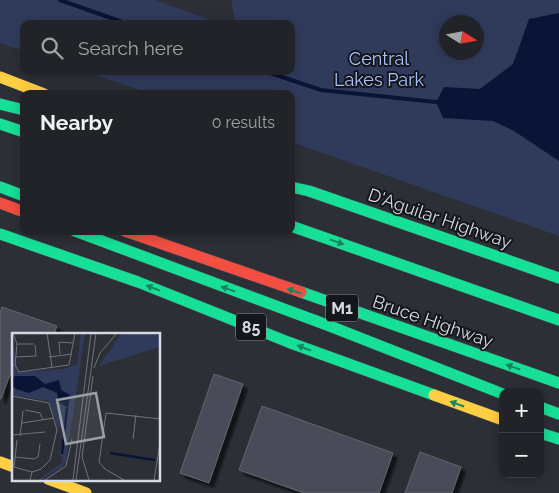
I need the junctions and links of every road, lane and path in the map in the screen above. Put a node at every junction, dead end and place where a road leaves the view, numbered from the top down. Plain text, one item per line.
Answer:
1 (0, 78) edge
2 (33, 90) edge
3 (0, 104) edge
4 (20, 109) edge
5 (0, 124) edge
6 (20, 131) edge
7 (295, 182) edge
8 (0, 187) edge
9 (295, 188) edge
10 (309, 191) junction
11 (20, 194) edge
12 (0, 203) edge
13 (20, 210) edge
14 (295, 227) edge
15 (0, 234) edge
16 (86, 235) edge
17 (136, 235) edge
18 (559, 278) edge
19 (559, 320) edge
20 (559, 384) edge
21 (499, 392) edge
22 (544, 408) edge
23 (559, 414) edge
24 (499, 419) edge
25 (544, 434) edge
26 (559, 439) edge
27 (0, 462) edge
28 (12, 466) edge
29 (51, 480) edge
30 (86, 493) edge

1 - 2 main road
3 - 4 main road
5 - 6 main road
7 - 10 main road
8 - 11 main road
9 - 10 main road
10 - 18 main road, D'Aguilar Highway
12 - 13 main road
14 -> 19 main road
24 -> 15 main road, 85
21 -> 16 main road
20 -> 17 main road, Bruce Highway / M1
22 - 23 main road
25 - 26 main road
27 - 28 main road
29 - 30 main road

